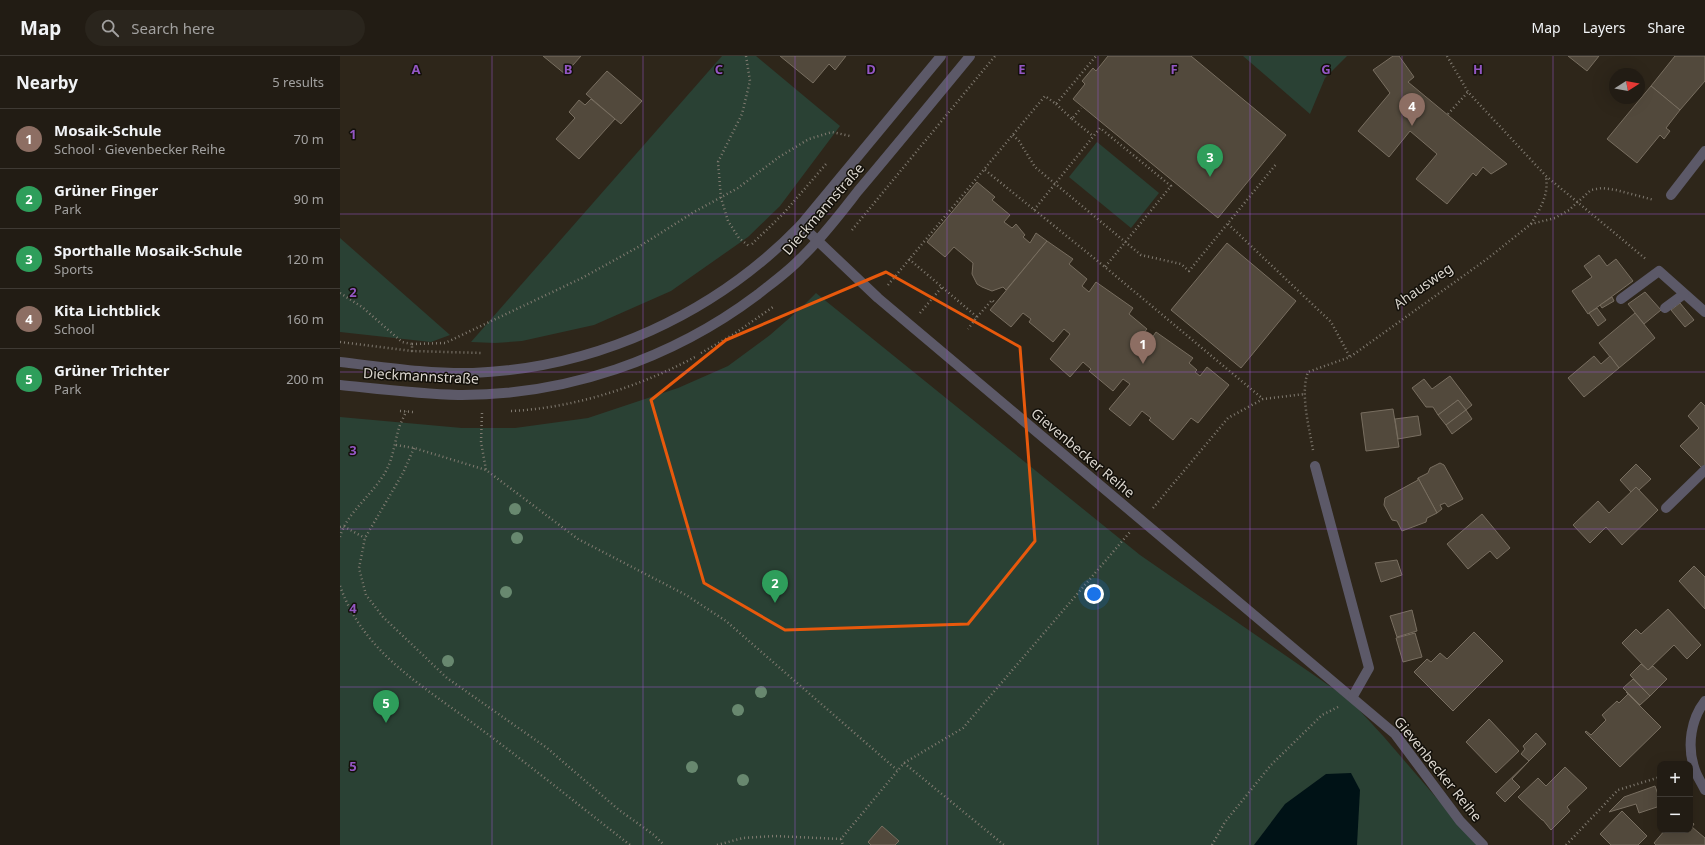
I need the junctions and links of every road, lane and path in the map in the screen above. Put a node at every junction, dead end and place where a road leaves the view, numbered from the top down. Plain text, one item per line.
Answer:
1 (746, 56) edge
2 (941, 56) edge
3 (970, 56) edge
4 (996, 56) edge
5 (1096, 56) edge
6 (1447, 56) edge
7 (1468, 92) junction
8 (1056, 104) junction
9 (1081, 108) dead end
10 (1448, 114) dead end
11 (1072, 119) junction
12 (855, 130) dead end
13 (850, 136) junction
14 (1013, 136) junction
15 (1093, 136) junction
16 (845, 142) dead end
17 (1705, 151) edge
18 (831, 158) dead end
19 (1277, 163) dead end
20 (985, 170) junction
21 (1546, 176) junction
22 (1055, 183) junction
23 (1671, 195) joint
24 (721, 198) junction
25 (1578, 202) junction
26 (1034, 210) junction
27 (1228, 224) junction
28 (1531, 224) junction
29 (801, 225) junction
30 (817, 240) junction
31 (1126, 242) junction
32 (750, 246) junction
33 (745, 251) dead end
34 (831, 253) junction
35 (909, 260) junction
36 (1105, 267) junction
37 (1659, 271) junction
38 (942, 288) junction
39 (340, 293) edge
40 (1684, 294) junction
41 (878, 298) junction
42 (1621, 299) dead end
43 (995, 303) dead end
44 (1665, 308) dead end
45 (1705, 312) edge
46 (977, 317) junction
47 (909, 325) junction
48 (968, 329) dead end
49 (340, 342) edge
50 (412, 344) junction
51 (412, 350) junction
52 (487, 352) dead end
53 (1350, 357) junction
54 (340, 362) edge
55 (340, 385) edge
56 (1305, 394) junction
57 (1263, 399) junction
58 (406, 411) dead end
59 (482, 413) dead end
60 (396, 445) junction
61 (414, 448) junction
62 (1315, 466) joint
63 (486, 470) junction
64 (1705, 470) edge
65 (1666, 508) dead end
66 (1141, 521) junction
67 (341, 527) edge
68 (340, 537) edge
69 (365, 538) junction
70 (340, 586) edge
71 (1353, 696) junction
72 (1705, 701) edge
73 (904, 763) junction
74 (897, 770) junction
75 (1657, 779) edge
76 (1705, 790) edge
77 (841, 839) junction
78 (630, 845) edge
79 (664, 845) edge
80 (717, 845) edge
81 (843, 845) edge
82 (1004, 845) edge
83 (1212, 845) edge
84 (1483, 845) edge
85 (1566, 845) edge

1 - 24 path
2 - 29 street, Dieckmannstraße
3 - 30 street, Dieckmannstraße
4 - 34 path
5 - 8 path
6 - 7 path
7 - 10 path
7 - 21 path
8 - 11 path
8 - 14 path
9 - 11 path
11 - 15 path
12 - 13 path
13 - 16 path
13 - 24 path
14 - 20 path
14 - 22 path
15 - 22 path
15 - 31 path
17 - 23 street
18 - 32 path
19 - 27 path
20 - 26 path
20 - 35 path
21 - 25 path
21 - 28 path, Ahausweg
22 - 26 path
22 - 31 path
23 - 25 path, Ahausweg
24 - 32 path
24 - 50 path
25 - 28 path, Ahausweg
25 - 37 path
26 - 36 path
27 - 31 path
27 - 53 path
28 - 53 path, Ahausweg
29 - 30 street, Gievenbecker Reihe
29 - 54 street, Dieckmannstraße
30 - 34 street, Gievenbecker Reihe
30 - 55 street, Dieckmannstraße
31 - 36 path
32 - 33 path
34 - 41 street, Gievenbecker Reihe
35 - 38 path
35 - 41 path
36 - 57 path
37 - 40 street
37 - 42 street
38 - 46 path
38 - 47 path
39 - 50 path
40 - 44 street
40 - 45 street
41 - 47 street, Gievenbecker Reihe
43 - 46 path
46 - 48 path
47 - 66 street, Gievenbecker Reihe
49 - 51 path
50 - 51 path
51 - 52 path
53 - 56 path, Ahausweg
56 - 57 path
56 - 62 path
57 - 66 path
58 - 60 path
59 - 63 path
60 - 61 path
60 - 67 path
61 - 63 path
61 - 69 path
62 - 71 street
63 - 74 path
64 - 65 street
66 - 71 street, Gievenbecker Reihe
66 - 73 path
67 - 68 path
67 - 69 path
69 - 79 path
70 - 78 path
71 - 83 path
71 - 84 street, Gievenbecker Reihe
72 - 76 street
73 - 74 path
73 - 82 path
74 - 77 path
75 - 85 path
77 - 80 path
77 - 81 path

